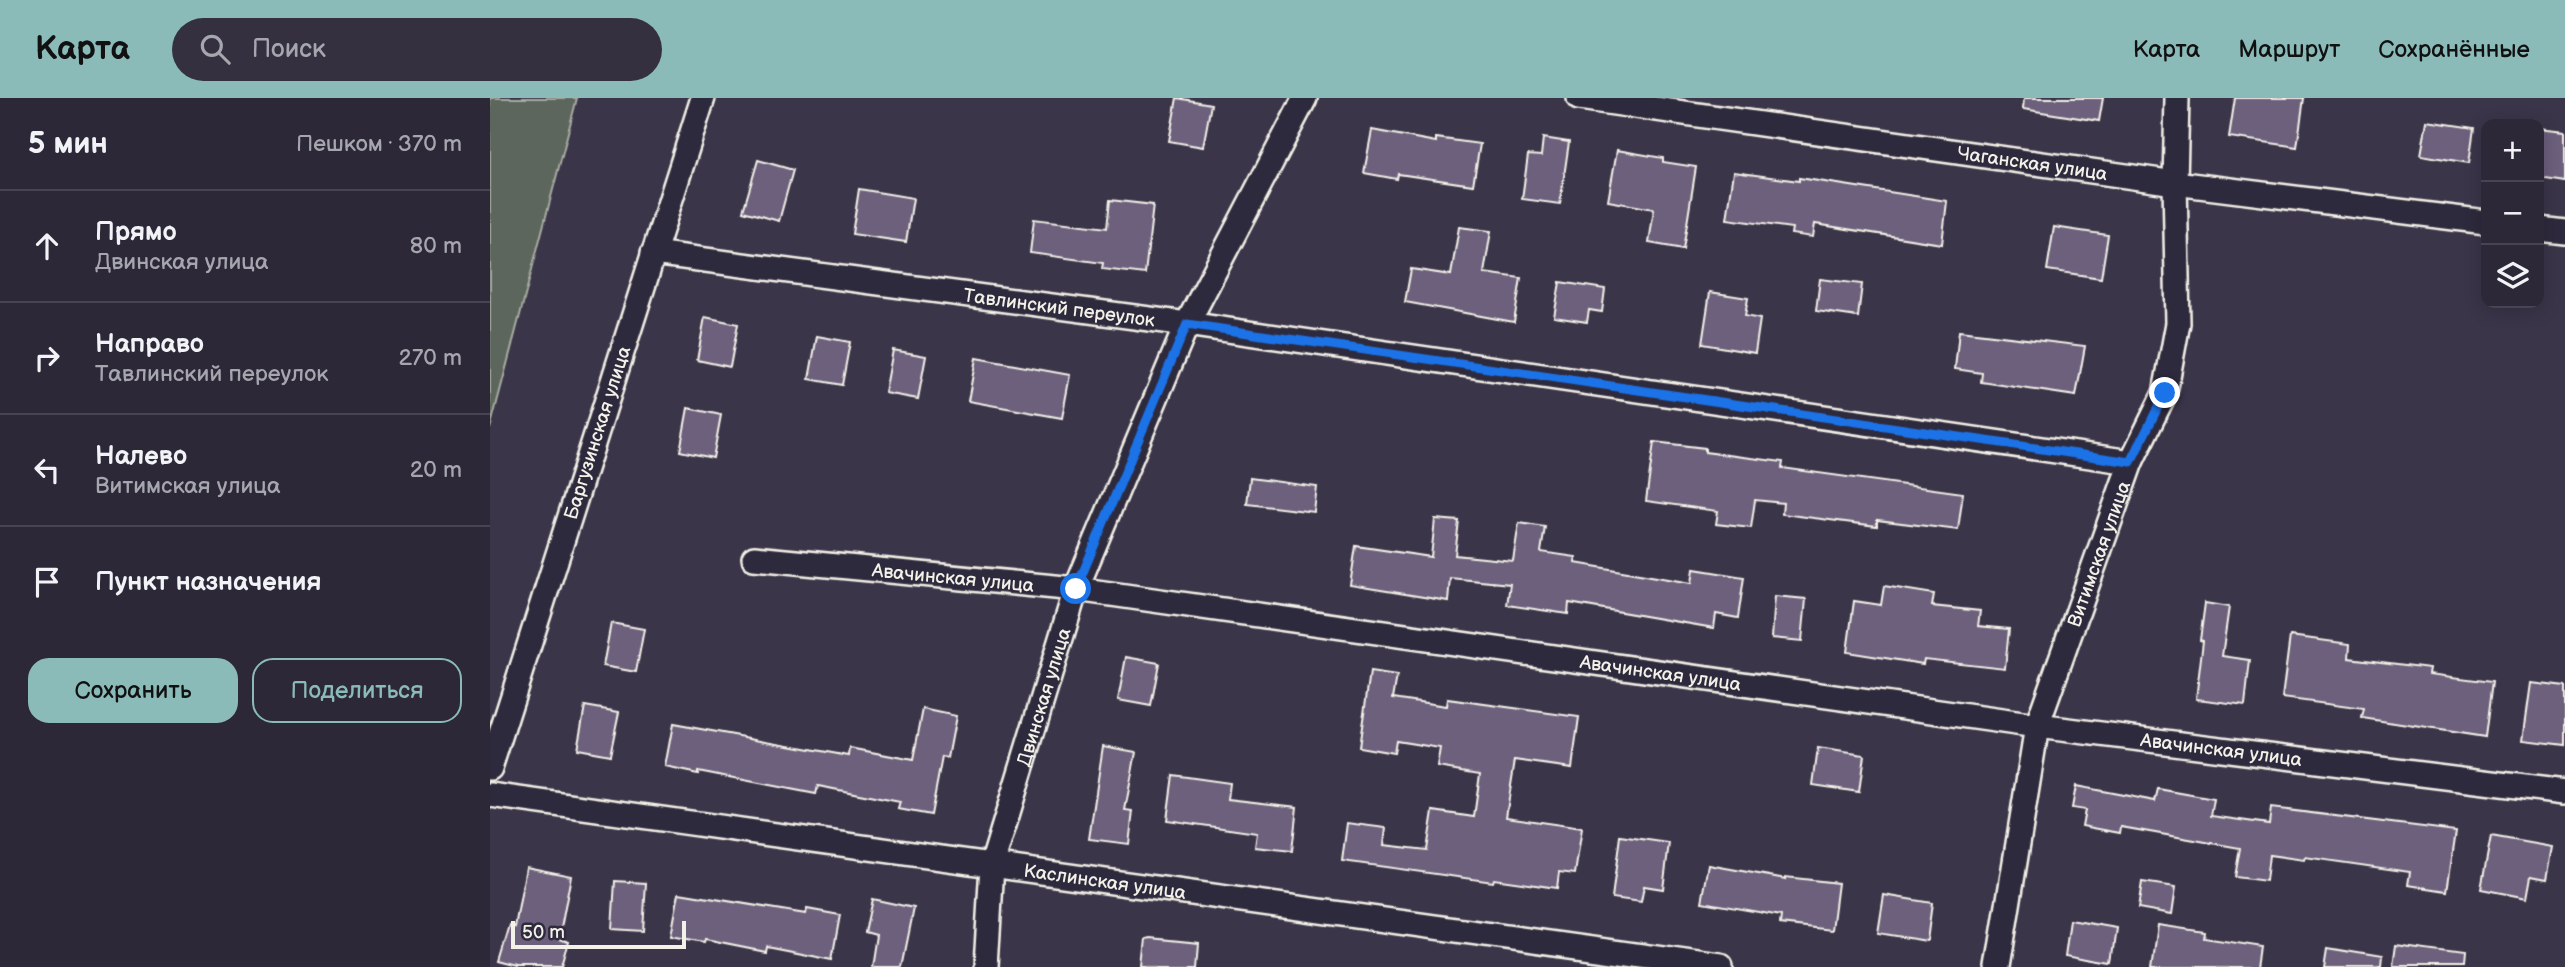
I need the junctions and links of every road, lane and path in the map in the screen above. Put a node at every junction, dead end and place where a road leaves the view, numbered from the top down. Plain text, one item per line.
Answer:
1 (703, 98) edge
2 (1305, 98) edge
3 (1579, 98) edge
4 (2177, 98) edge
5 (2175, 183) junction
6 (2481, 221) edge
7 (2544, 230) edge
8 (2565, 232) edge
9 (653, 253) junction
10 (1187, 324) junction
11 (2131, 462) junction
12 (754, 558) dead end
13 (1076, 589) junction
14 (2037, 726) junction
15 (490, 768) edge
16 (2565, 792) edge
17 (490, 795) edge
18 (992, 865) junction
19 (986, 967) edge
20 (1721, 967) edge
21 (1998, 967) edge

1 - 9 street, Баргузинская улица
2 - 10 street, Двинская улица
3 - 5 street, Чаганская улица
4 - 5 street, Витимская улица
5 - 6 street, Чаганская улица
5 - 11 street, Витимская улица
7 - 8 street
9 - 10 street, Тавлинский переулок
9 - 15 street, Баргузинская улица
10 - 11 street, Тавлинский переулок
10 - 13 street, Двинская улица
11 - 14 street, Витимская улица
12 - 13 street, Авачинская улица
13 - 14 street, Авачинская улица
13 - 18 street, Двинская улица
14 - 16 street, Авачинская улица
14 - 21 street, Витимская улица
17 - 18 street, Каслинская улица
18 - 19 street, Двинская улица
18 - 20 street, Каслинская улица

